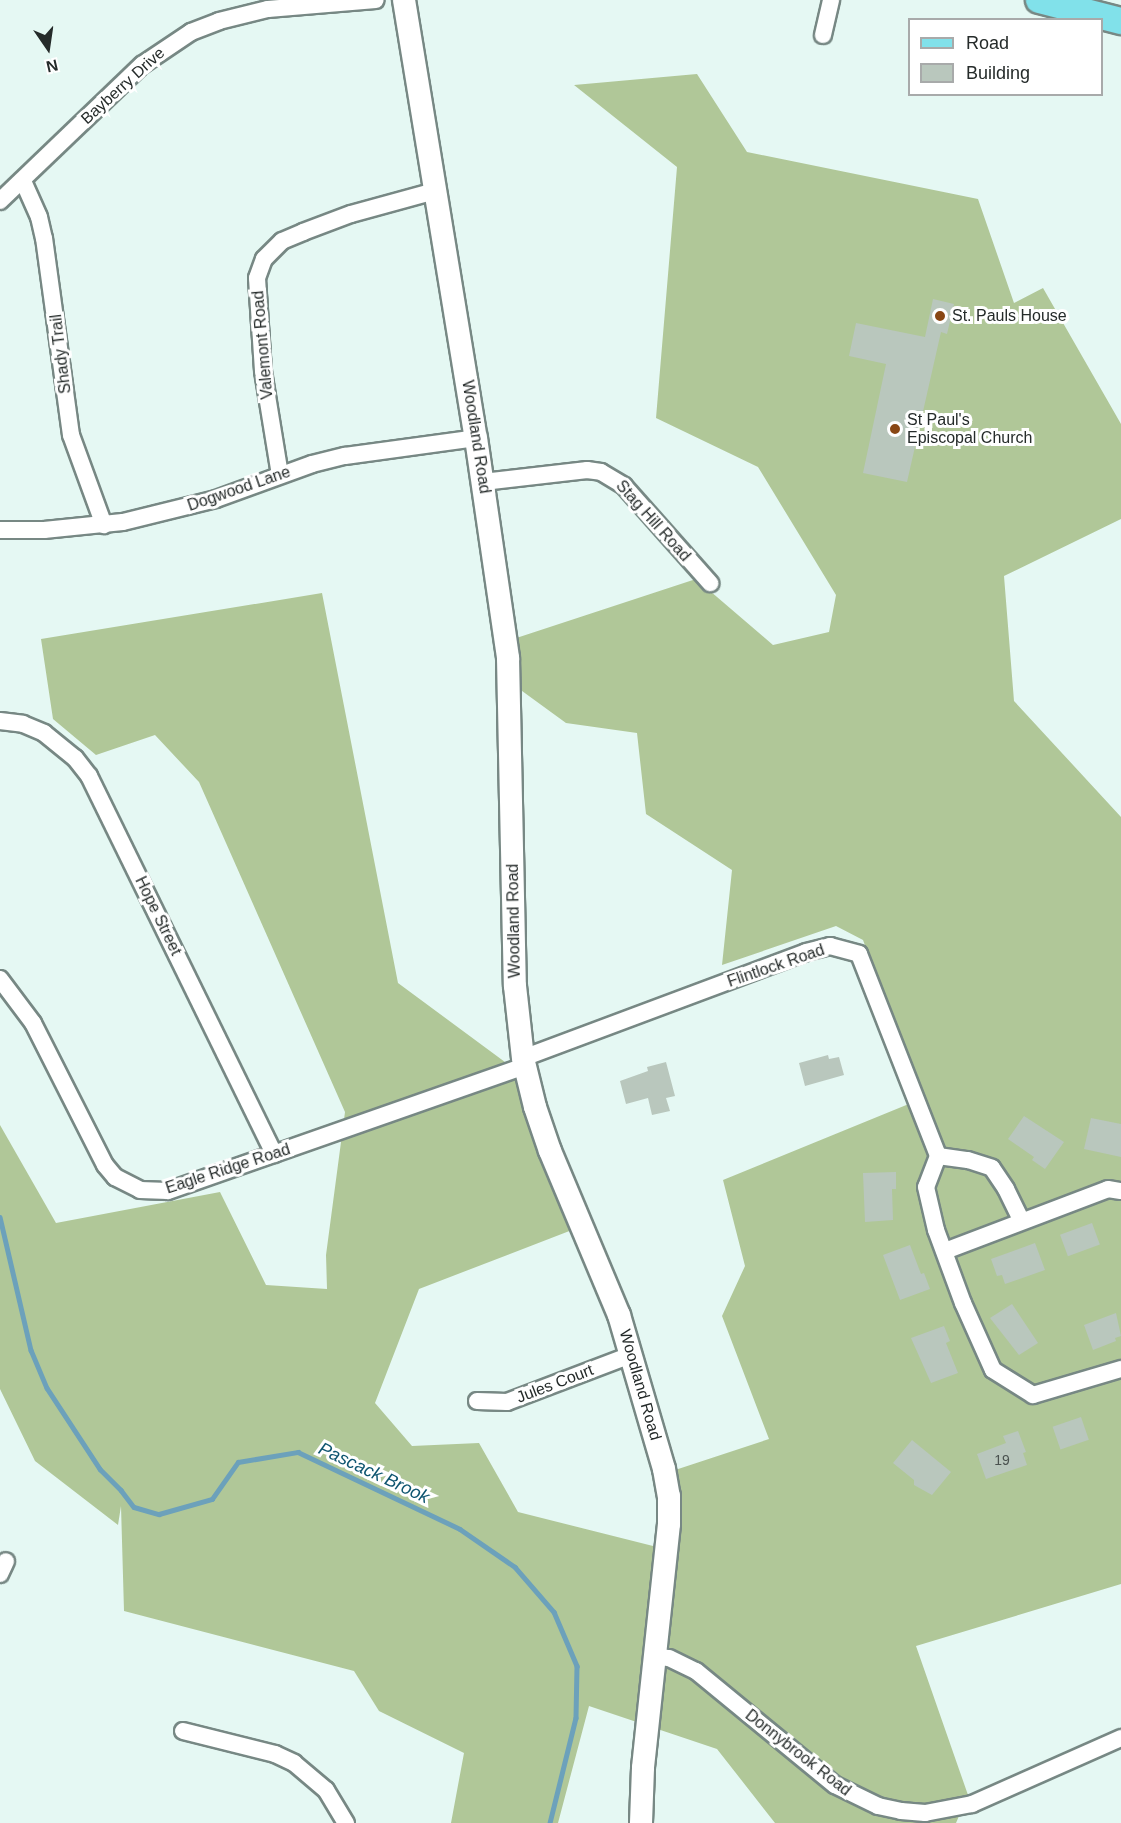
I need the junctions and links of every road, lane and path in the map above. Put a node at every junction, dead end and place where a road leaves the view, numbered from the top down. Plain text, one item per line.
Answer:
1 (376, 0) edge
2 (404, 0) edge
3 (831, 0) edge
4 (1039, 0) edge
5 (1121, 21) edge
6 (823, 35) dead end
7 (24, 181) junction
8 (435, 191) junction
9 (0, 201) edge
10 (476, 438) junction
11 (280, 475) junction
12 (483, 482) junction
13 (104, 525) junction
14 (0, 530) edge
15 (710, 583) dead end
16 (0, 721) edge
17 (0, 979) edge
18 (524, 1062) junction
19 (274, 1154) junction
20 (938, 1156) junction
21 (1121, 1191) edge
22 (1021, 1220) junction
23 (945, 1251) junction
24 (631, 1355) junction
25 (1121, 1369) edge
26 (477, 1401) dead end
27 (654, 1656) junction
28 (183, 1731) dead end
29 (1121, 1738) edge
30 (346, 1823) edge
31 (641, 1823) edge

1 - 7 street, Bayberry Drive
2 - 8 street, Woodland Road
3 - 6 street
4 - 5 main road
7 - 9 street, Bayberry Drive
7 - 13 street, Shady Trail
8 - 10 street, Woodland Road
8 - 11 street, Valemont Road
10 - 11 street, Dogwood Lane
10 - 12 street, Woodland Road
11 - 13 street, Dogwood Lane
12 - 15 street, Stag Hill Road
12 - 18 street, Woodland Road
13 - 14 street, Dogwood Lane
16 - 19 street, Hope Street
17 - 19 street, Eagle Ridge Road
18 - 19 street, Eagle Ridge Road
18 - 20 street, Flintlock Road
18 - 24 street, Woodland Road
20 - 22 street
20 - 23 street
21 - 22 street
22 - 23 street
23 - 25 street
24 - 26 street, Jules Court
24 - 27 street, Woodland Road
27 - 29 street, Donnybrook Road
27 - 31 street, Woodland Road
28 - 30 street

